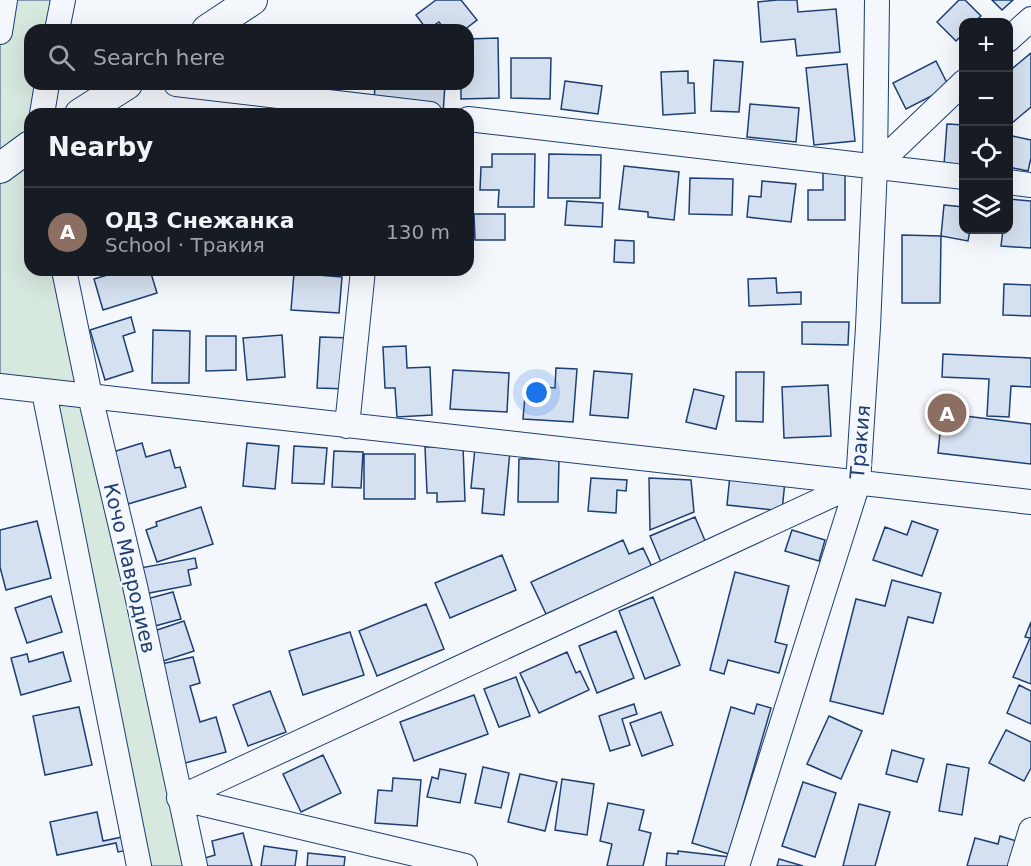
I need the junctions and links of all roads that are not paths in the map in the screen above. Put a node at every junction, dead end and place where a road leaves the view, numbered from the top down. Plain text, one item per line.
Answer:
1 (5, 0) edge
2 (63, 0) edge
3 (252, 0) edge
4 (877, 0) edge
5 (1031, 18) edge
6 (58, 24) edge
7 (216, 24) edge
8 (0, 32) edge
9 (1013, 35) edge
10 (959, 86) edge
11 (46, 90) edge
12 (118, 90) edge
13 (221, 90) edge
14 (43, 108) edge
15 (89, 108) edge
16 (356, 108) edge
17 (474, 119) edge
18 (24, 150) edge
19 (875, 167) junction
20 (0, 168) edge
21 (959, 177) edge
22 (1013, 182) edge
23 (1031, 184) edge
24 (65, 276) edge
25 (362, 276) edge
26 (0, 387) edge
27 (44, 392) junction
28 (90, 396) junction
29 (347, 426) junction
30 (858, 483) junction
31 (1031, 502) edge
32 (179, 798) junction
33 (1031, 830) edge
34 (139, 866) edge
35 (195, 866) edge
36 (465, 866) edge
37 (737, 866) edge
38 (1020, 866) edge

1 - 8 street
2 - 6 street
3 - 7 main road
4 - 19 street, Тракия
5 - 9 street
10 - 19 street
11 - 14 street
12 - 15 main road
13 - 16 street
17 - 19 street
18 - 20 main road
19 - 21 street
19 - 30 street, Тракия
22 - 23 street
24 - 28 street, Кочо Мавродиев
25 - 29 street
26 - 27 street
27 - 28 street
27 - 34 street
28 - 29 street
28 - 32 street, Кочо Мавродиев
29 - 30 street
30 - 31 street
30 - 32 street
30 - 37 street, Тракия
32 - 35 street, Кочо Мавродиев
32 - 36 street
33 - 38 street

